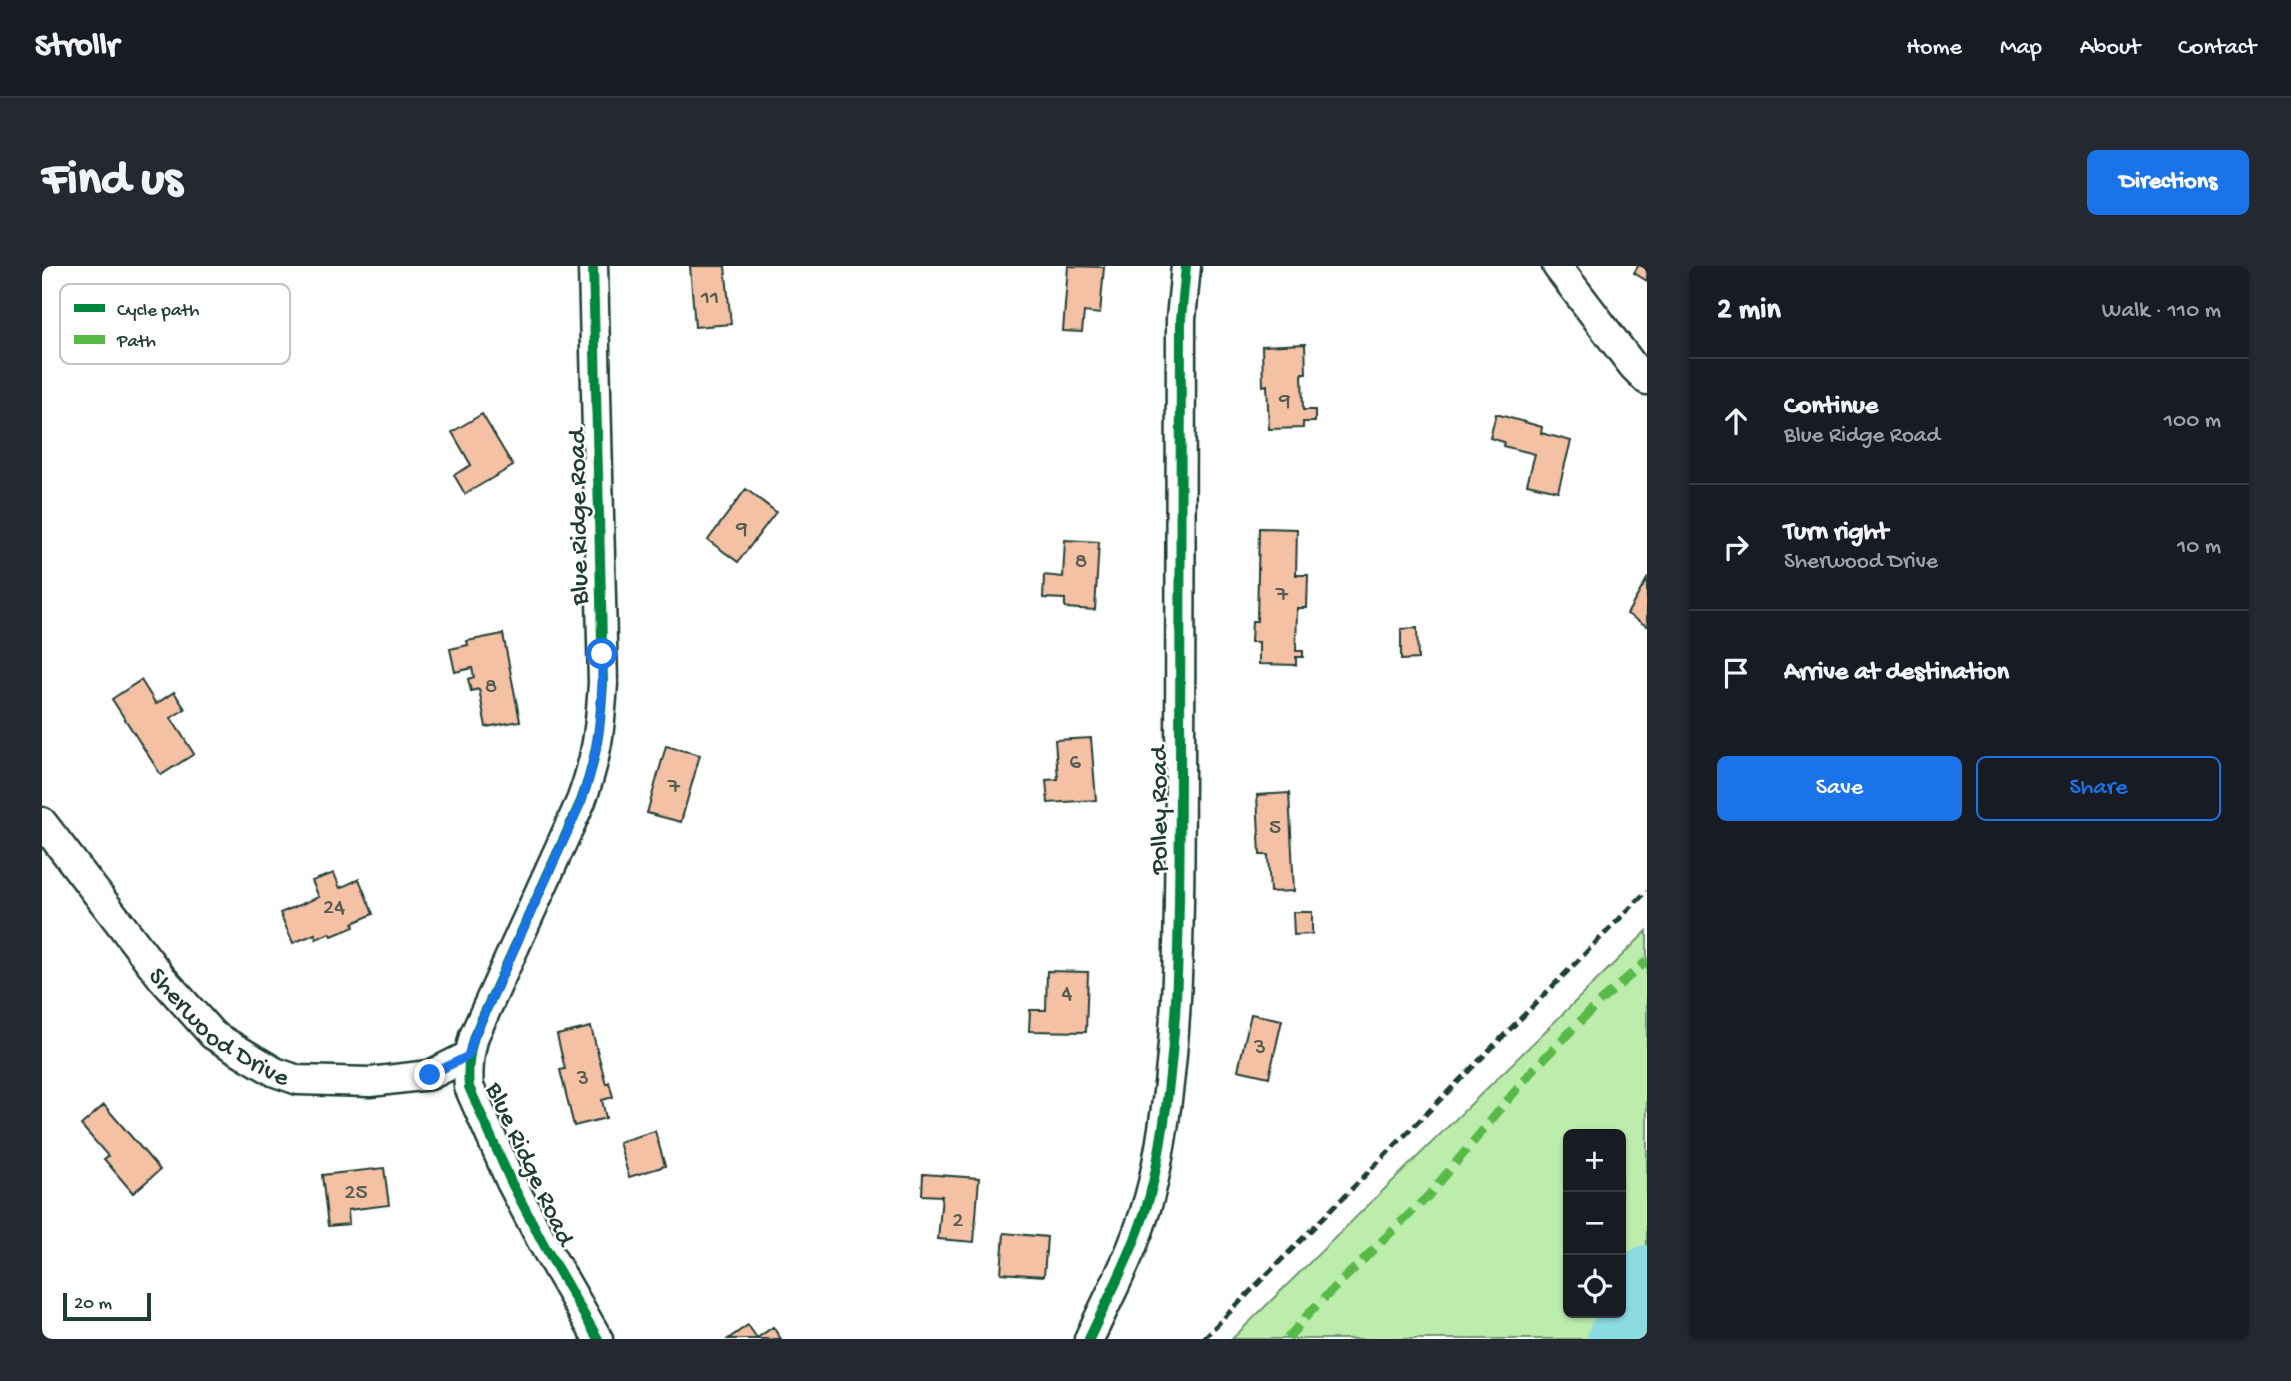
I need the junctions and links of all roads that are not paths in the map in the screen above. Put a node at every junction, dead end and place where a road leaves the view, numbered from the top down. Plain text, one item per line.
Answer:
1 (593, 266) edge
2 (1186, 266) edge
3 (1557, 266) edge
4 (1647, 380) edge
5 (42, 822) edge
6 (468, 1056) junction
7 (598, 1339) edge
8 (1089, 1339) edge

1 - 6 street, Blue Ridge Road
2 - 8 street, Polley Road
3 - 4 street
5 - 6 street, Sherwood Drive
6 - 7 street, Blue Ridge Road

